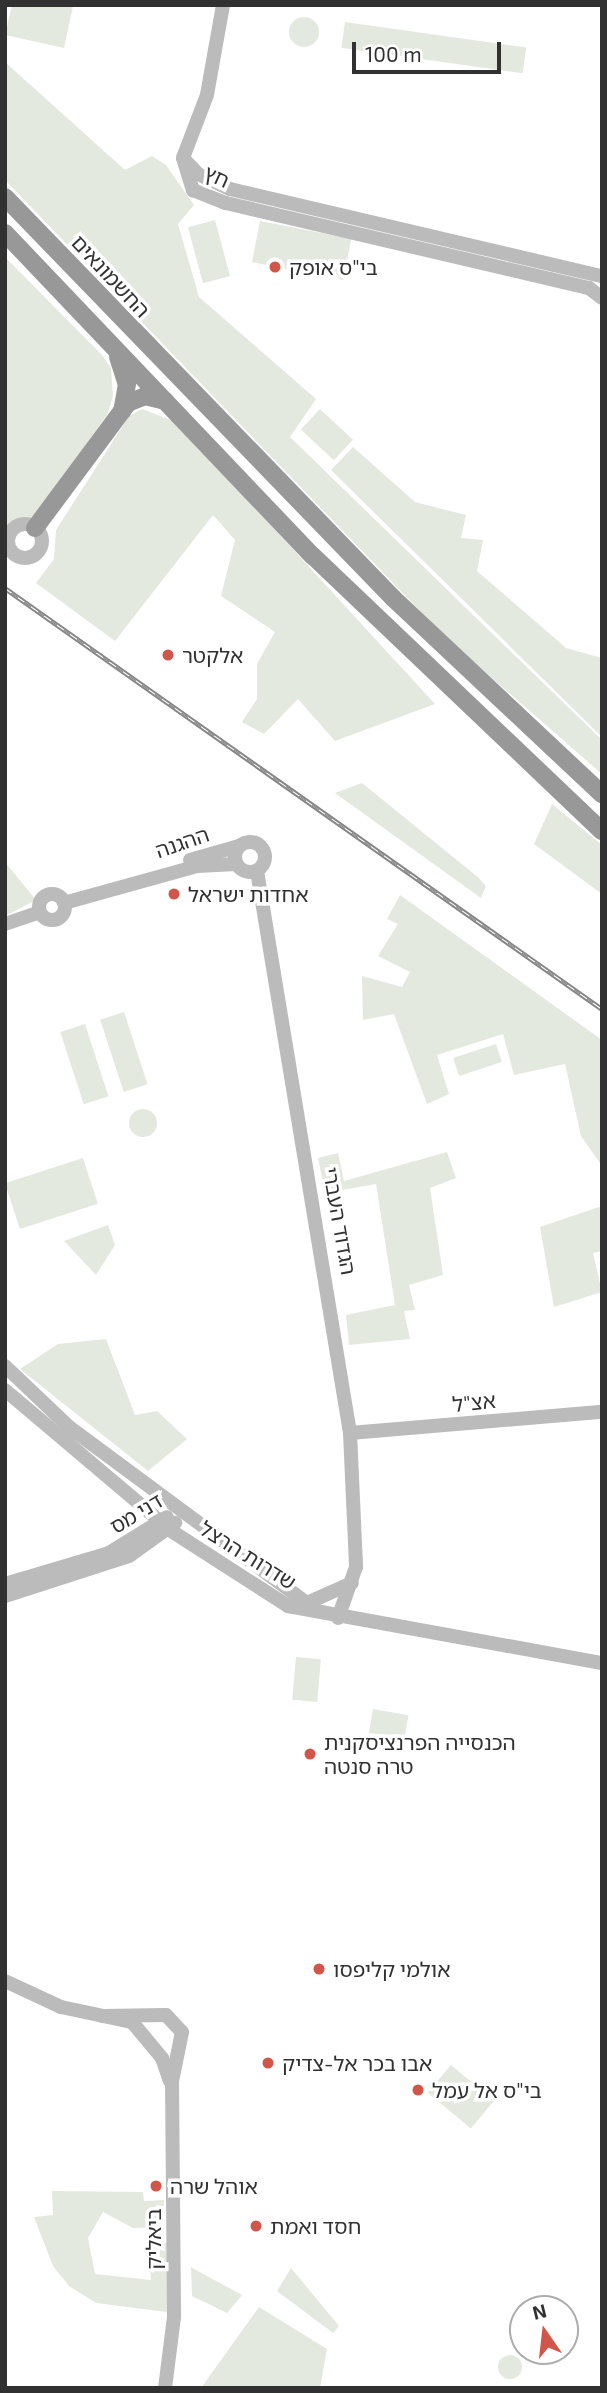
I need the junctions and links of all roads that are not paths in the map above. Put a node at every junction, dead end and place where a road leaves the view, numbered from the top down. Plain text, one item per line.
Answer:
1 (223, 5) edge
2 (183, 158) junction
3 (5, 197) edge
4 (5, 233) edge
5 (602, 276) edge
6 (602, 298) edge
7 (114, 349) junction
8 (165, 401) junction
9 (122, 411) junction
10 (35, 528) junction
11 (7, 535) edge
12 (602, 794) edge
13 (602, 831) edge
14 (239, 846) junction
15 (236, 863) junction
16 (257, 871) junction
17 (140, 879) junction
18 (5, 924) edge
19 (5, 1366) edge
20 (5, 1390) edge
21 (602, 1412) edge
22 (357, 1433) junction
23 (179, 1511) junction
24 (170, 1529) junction
25 (353, 1582) junction
26 (5, 1584) edge
27 (5, 1596) edge
28 (338, 1618) junction
29 (602, 1663) edge
30 (5, 1981) edge
31 (162, 2015) junction
32 (103, 2016) junction
33 (179, 2043) junction
34 (152, 2044) junction
35 (172, 2089) junction
36 (165, 2388) edge

1 - 2 street
2 - 5 street, חץ
2 - 6 street, חץ
3 - 12 highway, החשמונאים
4 - 7 highway
7 - 8 highway
7 - 9 highway
8 - 9 highway
8 - 13 highway
9 - 10 highway
10 - 11 street
10 - 11 street
14 - 15 street
14 - 16 street, הגדוד העברי
14 - 17 street, ההגנה
15 - 16 street
15 - 17 street, ההגנה
16 - 22 street, הגדוד העברי
17 - 18 street, ההגנה
19 - 23 street, שדרות הרצל
20 - 24 street, שדרות הרצל
21 - 22 street, אצ"ל
22 - 25 street
23 - 24 street, דני מס
23 - 25 street, שדרות הרצל
24 - 26 street, דני מס
24 - 27 street, דני מס
24 - 28 street, שדרות הרצל
25 - 28 street
28 - 29 street, שדרות הרצל
30 - 32 street
31 - 32 street
31 - 33 street
31 - 34 street
32 - 34 street
33 - 34 street
33 - 35 street, ביאליק
34 - 35 street, ביאליק
35 - 36 street, ביאליק

